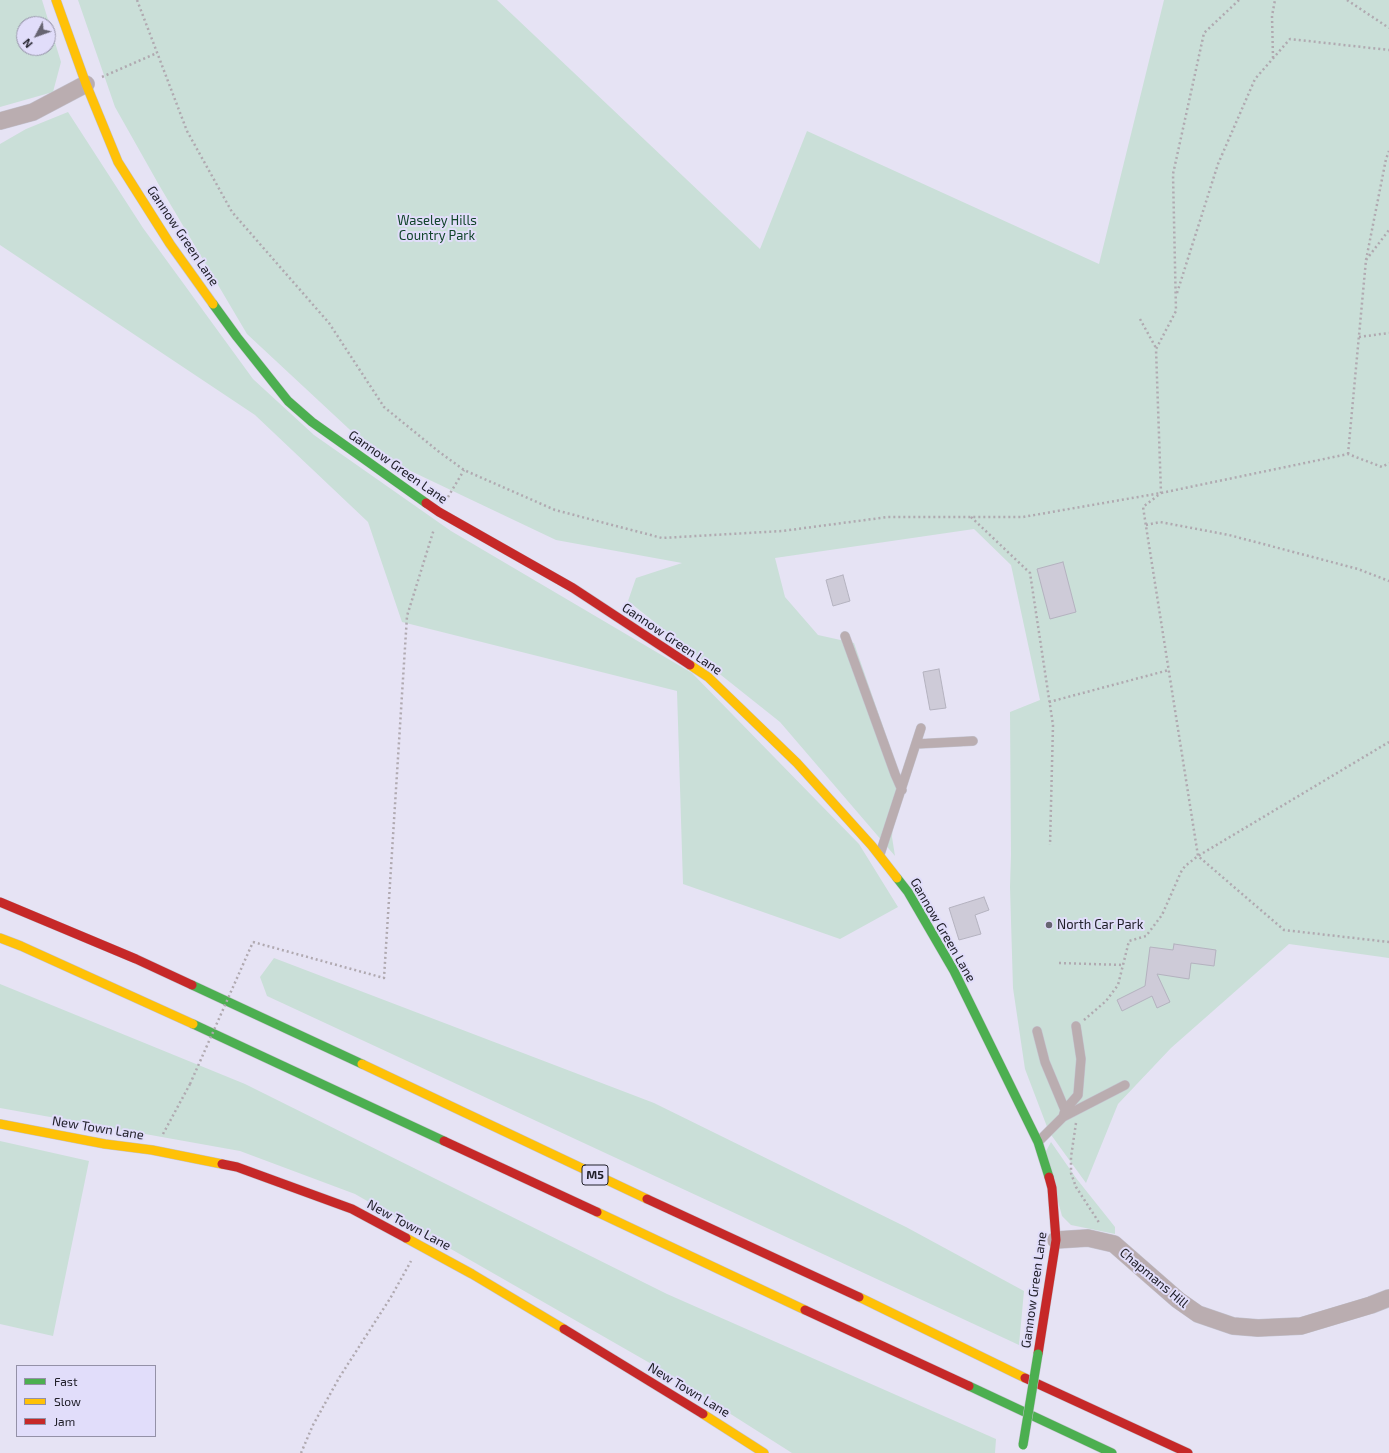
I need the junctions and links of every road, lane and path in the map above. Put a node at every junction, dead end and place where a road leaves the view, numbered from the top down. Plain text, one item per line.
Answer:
1 (56, 0) edge
2 (137, 0) edge
3 (1239, 0) edge
4 (1275, 0) edge
5 (1347, 0) edge
6 (1389, 28) edge
7 (1389, 50) edge
8 (157, 53) junction
9 (1273, 59) junction
10 (86, 84) junction
11 (0, 121) edge
12 (1389, 151) edge
13 (1389, 230) edge
14 (1366, 260) junction
15 (1176, 296) junction
16 (1140, 319) dead end
17 (1389, 333) edge
18 (1359, 337) junction
19 (1156, 349) junction
20 (1348, 454) junction
21 (1389, 463) edge
22 (464, 470) junction
23 (1160, 493) junction
24 (439, 512) junction
25 (971, 517) junction
26 (1146, 525) junction
27 (1389, 581) edge
28 (845, 636) dead end
29 (1169, 670) junction
30 (1049, 702) junction
31 (922, 728) dead end
32 (973, 741) dead end
33 (1389, 742) edge
34 (916, 744) junction
35 (902, 790) junction
36 (1050, 845) dead end
37 (879, 855) junction
38 (1198, 856) junction
39 (0, 902) edge
40 (0, 938) edge
41 (1389, 942) edge
42 (1059, 962) dead end
43 (1123, 965) junction
44 (1076, 1026) joint
45 (1037, 1032) dead end
46 (1125, 1085) dead end
47 (1077, 1110) junction
48 (1064, 1114) junction
49 (0, 1124) edge
50 (1038, 1142) junction
51 (152, 1150) junction
52 (1056, 1240) junction
53 (1114, 1244) junction
54 (420, 1245) junction
55 (1389, 1298) edge
56 (1022, 1449) edge
57 (301, 1453) edge
58 (764, 1453) edge
59 (1112, 1453) edge
60 (1188, 1453) edge

1 - 10 main road, Gannow Green Lane
2 - 8 path
3 - 15 path
4 - 9 path
5 - 6 path
7 - 9 path
8 - 10 path
8 - 22 path
9 - 15 path
10 - 11 street
10 - 24 main road, Gannow Green Lane
12 - 14 path
13 - 14 path
14 - 18 path
15 - 19 path
16 - 19 path
17 - 18 path
18 - 20 path
19 - 23 path
20 - 21 path
20 - 23 path
22 - 24 path
22 - 25 path
23 - 25 path
23 - 26 path
24 - 37 main road, Gannow Green Lane
24 - 51 path, bridge
25 - 30 path
26 - 27 path
26 - 29 path
28 - 35 lane
29 - 30 path
29 - 38 path
30 - 36 path
31 - 34 lane
32 - 34 lane
33 - 38 path
34 - 35 lane
35 - 37 lane
37 - 50 main road, Gannow Green Lane
38 - 41 path
38 - 43 path
39 - 60 main road, M5
40 - 59 main road, M5
42 - 43 path
43 - 44 path
44 - 48 lane
45 - 48 lane
46 - 47 lane
47 - 48 lane
47 - 53 path
48 - 50 lane
49 - 51 main road, New Town Lane
50 - 52 main road, Gannow Green Lane
51 - 54 main road, New Town Lane
52 - 53 street, Chapmans Hill
52 - 56 main road, Gannow Green Lane, bridge
53 - 55 street, Chapmans Hill
54 - 57 path
54 - 58 main road, New Town Lane

